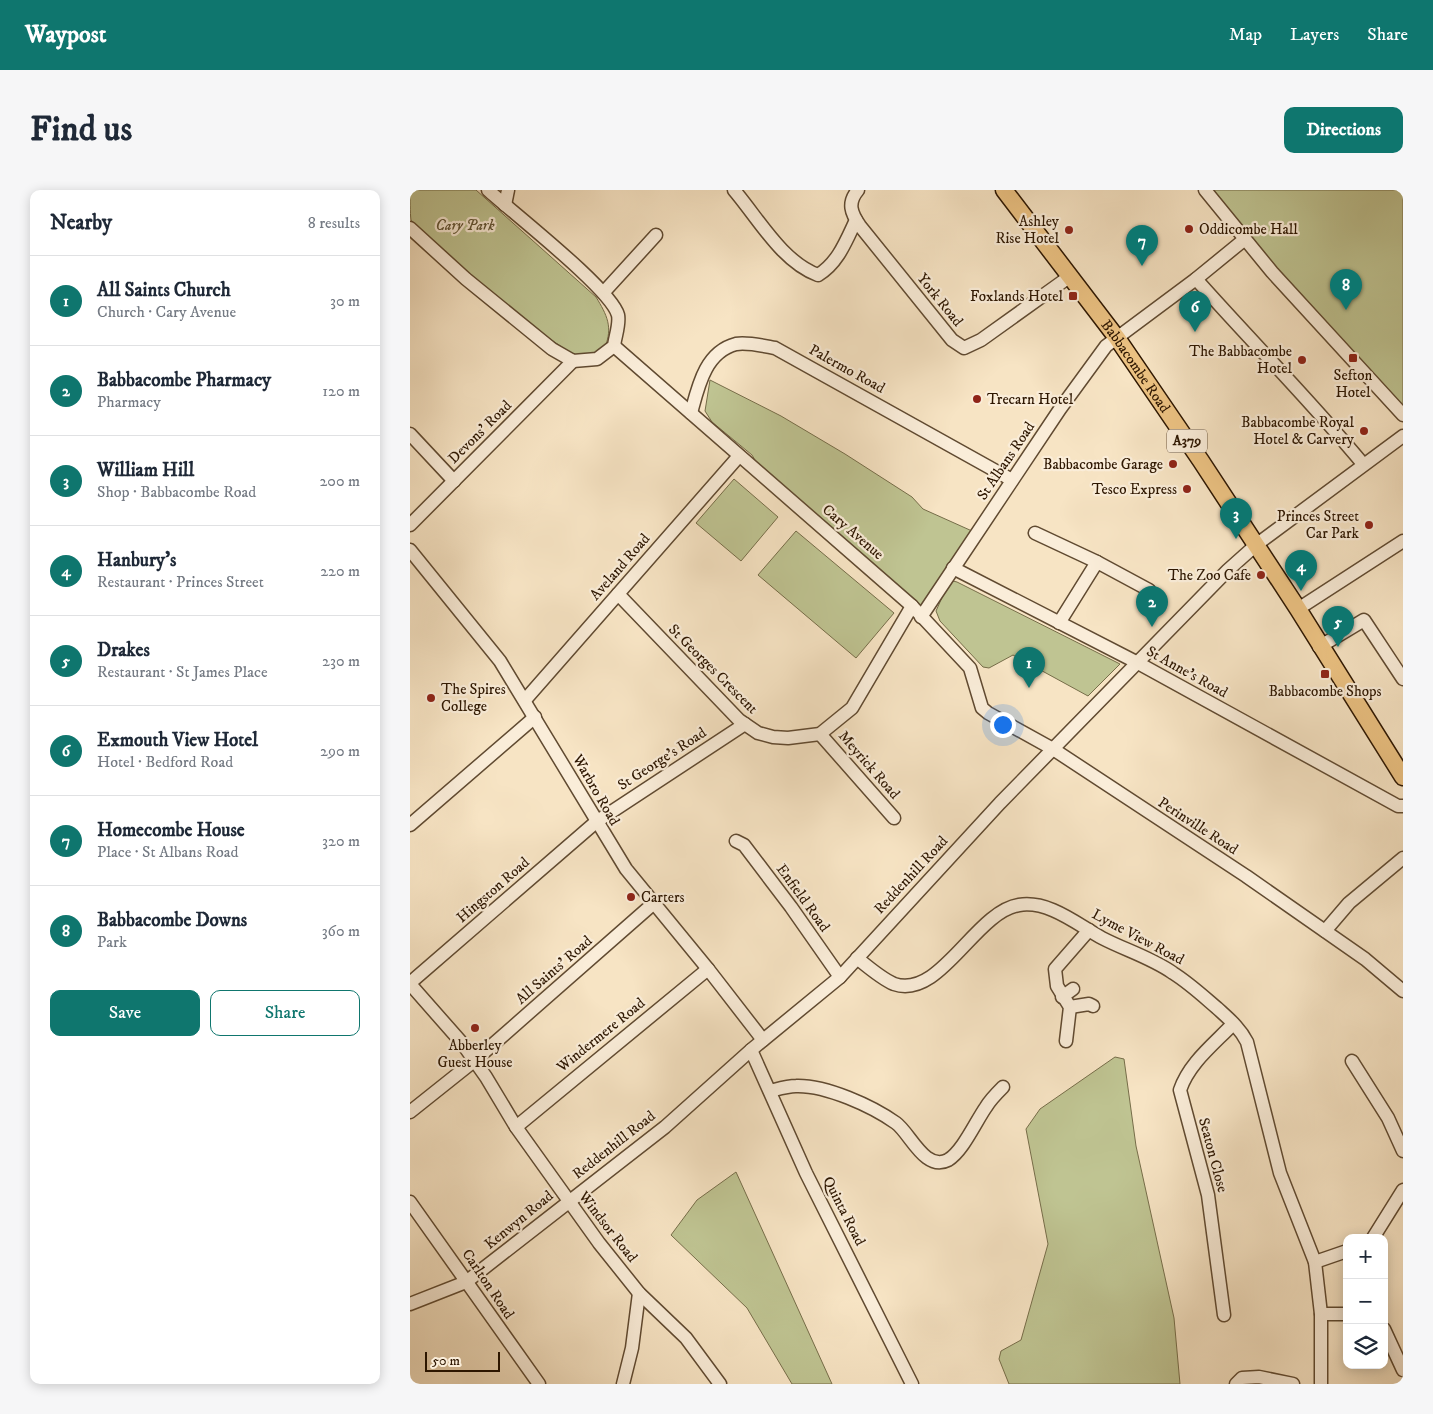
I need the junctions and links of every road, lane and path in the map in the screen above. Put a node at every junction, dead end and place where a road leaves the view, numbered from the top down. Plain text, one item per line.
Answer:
1 (488, 190) edge
2 (508, 190) edge
3 (734, 190) edge
4 (858, 190) edge
5 (1004, 190) edge
6 (1205, 190) edge
7 (505, 205) junction
8 (856, 220) junction
9 (410, 228) edge
10 (656, 235) dead end
11 (1245, 239) junction
12 (1069, 276) junction
13 (1196, 279) junction
14 (604, 292) junction
15 (1117, 338) junction
16 (614, 346) junction
17 (573, 361) junction
18 (691, 413) junction
19 (1403, 415) edge
20 (410, 434) edge
21 (1403, 436) edge
22 (739, 456) junction
23 (1363, 464) junction
24 (1012, 480) junction
25 (454, 481) junction
26 (410, 524) edge
27 (1035, 533) dead end
28 (1403, 541) edge
29 (1256, 546) junction
30 (410, 550) edge
31 (1097, 562) junction
32 (953, 568) junction
33 (1149, 590) dead end
34 (618, 594) junction
35 (912, 606) junction
36 (1298, 609) junction
37 (921, 617) junction
38 (1059, 623) junction
39 (1320, 647) junction
40 (1138, 662) junction
41 (1403, 679) edge
42 (524, 700) junction
43 (535, 718) junction
44 (745, 724) junction
45 (820, 734) junction
46 (1053, 749) junction
47 (1403, 777) edge
48 (1403, 806) edge
49 (894, 818) dead end
50 (596, 822) junction
51 (410, 825) edge
52 (736, 841) dead end
53 (1403, 858) edge
54 (654, 903) junction
55 (1089, 930) junction
56 (1325, 931) junction
57 (857, 958) junction
58 (708, 969) junction
59 (840, 977) junction
60 (410, 984) edge
61 (1073, 989) dead end
62 (1403, 991) edge
63 (1066, 1002) junction
64 (1093, 1006) dead end
65 (1233, 1024) junction
66 (763, 1040) junction
67 (1066, 1041) dead end
68 (751, 1050) junction
69 (474, 1061) junction
70 (1352, 1061) dead end
71 (1003, 1087) dead end
72 (770, 1091) junction
73 (410, 1112) edge
74 (516, 1127) junction
75 (1403, 1151) edge
76 (1403, 1190) edge
77 (410, 1202) edge
78 (568, 1202) junction
79 (1376, 1234) edge
80 (1343, 1252) edge
81 (1315, 1262) junction
82 (466, 1282) junction
83 (639, 1293) junction
84 (410, 1304) edge
85 (1321, 1314) junction
86 (1343, 1314) edge
87 (1224, 1315) dead end
88 (1388, 1337) edge
89 (1403, 1370) edge
90 (539, 1384) edge
91 (623, 1384) edge
92 (720, 1384) edge
93 (912, 1384) edge
94 (1236, 1384) edge
95 (1293, 1384) edge
96 (1321, 1384) edge

1 - 7 street
2 - 7 street
3 - 8 street
4 - 8 street
5 - 12 main road, Babbacombe Road / A379
6 - 11 street
7 - 14 street
8 - 12 street, York Road
9 - 17 street
10 - 14 street
11 - 13 street, St Albans Road
11 - 19 street
12 - 15 main road, Babbacombe Road / A379
13 - 15 street, St Albans Road
13 - 23 street
14 - 16 street
15 - 24 street, St Albans Road
15 - 29 main road, Babbacombe Road / A379
16 - 17 street
16 - 18 street, Cary Avenue
17 - 25 street, Devons' Road
18 - 22 street, Cary Avenue
18 - 24 street, Palermo Road
20 - 25 street
21 - 23 street, Reddenhill Road
22 - 34 street, Aveland Road
22 - 35 street, Cary Avenue
23 - 29 street, Reddenhill Road
24 - 32 street, St Albans Road
25 - 26 street, Devons' Road
27 - 31 street
28 - 36 street
29 - 36 main road, Babbacombe Road / A379
29 - 40 street, Reddenhill Road
30 - 42 street, Warbro Road
31 - 33 street
31 - 38 street
32 - 37 street, St Albans Road
32 - 38 street, St Anne's Road
34 - 42 street, Aveland Road
34 - 44 street, St Georges Crescent
35 - 37 street, Cary Avenue
35 - 45 street
36 - 39 main road, Babbacombe Road / A379
37 - 46 street, Cary Avenue
38 - 40 street, St Anne's Road
39 - 41 street
39 - 47 main road, Babbacombe Road / A379
40 - 46 street, Reddenhill Road
40 - 48 street, St Anne's Road
42 - 43 street, Warbro Road
43 - 50 street, Warbro Road
43 - 51 street
44 - 45 street, St Georges Crescent
44 - 50 street, St George's Road
45 - 49 street, Meyrick Road
46 - 56 street, Perinville Road
46 - 57 street, Reddenhill Road
50 - 54 street, Warbro Road
50 - 60 street, Hingston Road
52 - 59 street, Enfield Road
53 - 56 street
54 - 58 street, Warbro Road
54 - 69 street, All Saints' Road
55 - 57 street, Lyme View Road
55 - 63 street
55 - 65 street, Lyme View Road
56 - 62 street, Perinville Road
57 - 59 street, Reddenhill Road
58 - 66 street, Warbro Road
58 - 74 street, Windermere Road
59 - 66 street, Reddenhill Road
60 - 69 street, Windsor Road
61 - 63 street
63 - 64 street
63 - 67 street
65 - 81 street, Lyme View Road
65 - 87 street, Seaton Close
66 - 68 street, Reddenhill Road
68 - 72 street, Quinta Road
68 - 78 street, Reddenhill Road
69 - 73 street, All Saints' Road
69 - 74 street, Windsor Road
70 - 75 street
71 - 72 street
72 - 93 street, Quinta Road
74 - 78 street, Windsor Road
76 - 79 street
77 - 82 street, Carlton Road
78 - 82 street, Kenwyn Road
78 - 83 street, Windsor Road
80 - 81 street
81 - 85 street, Lyme View Road
82 - 84 street, Kenwyn Road
82 - 90 street, Carlton Road
83 - 91 street
83 - 92 street, Windsor Road
85 - 86 street
85 - 96 street, Lyme View Road
88 - 89 street
94 - 95 street

